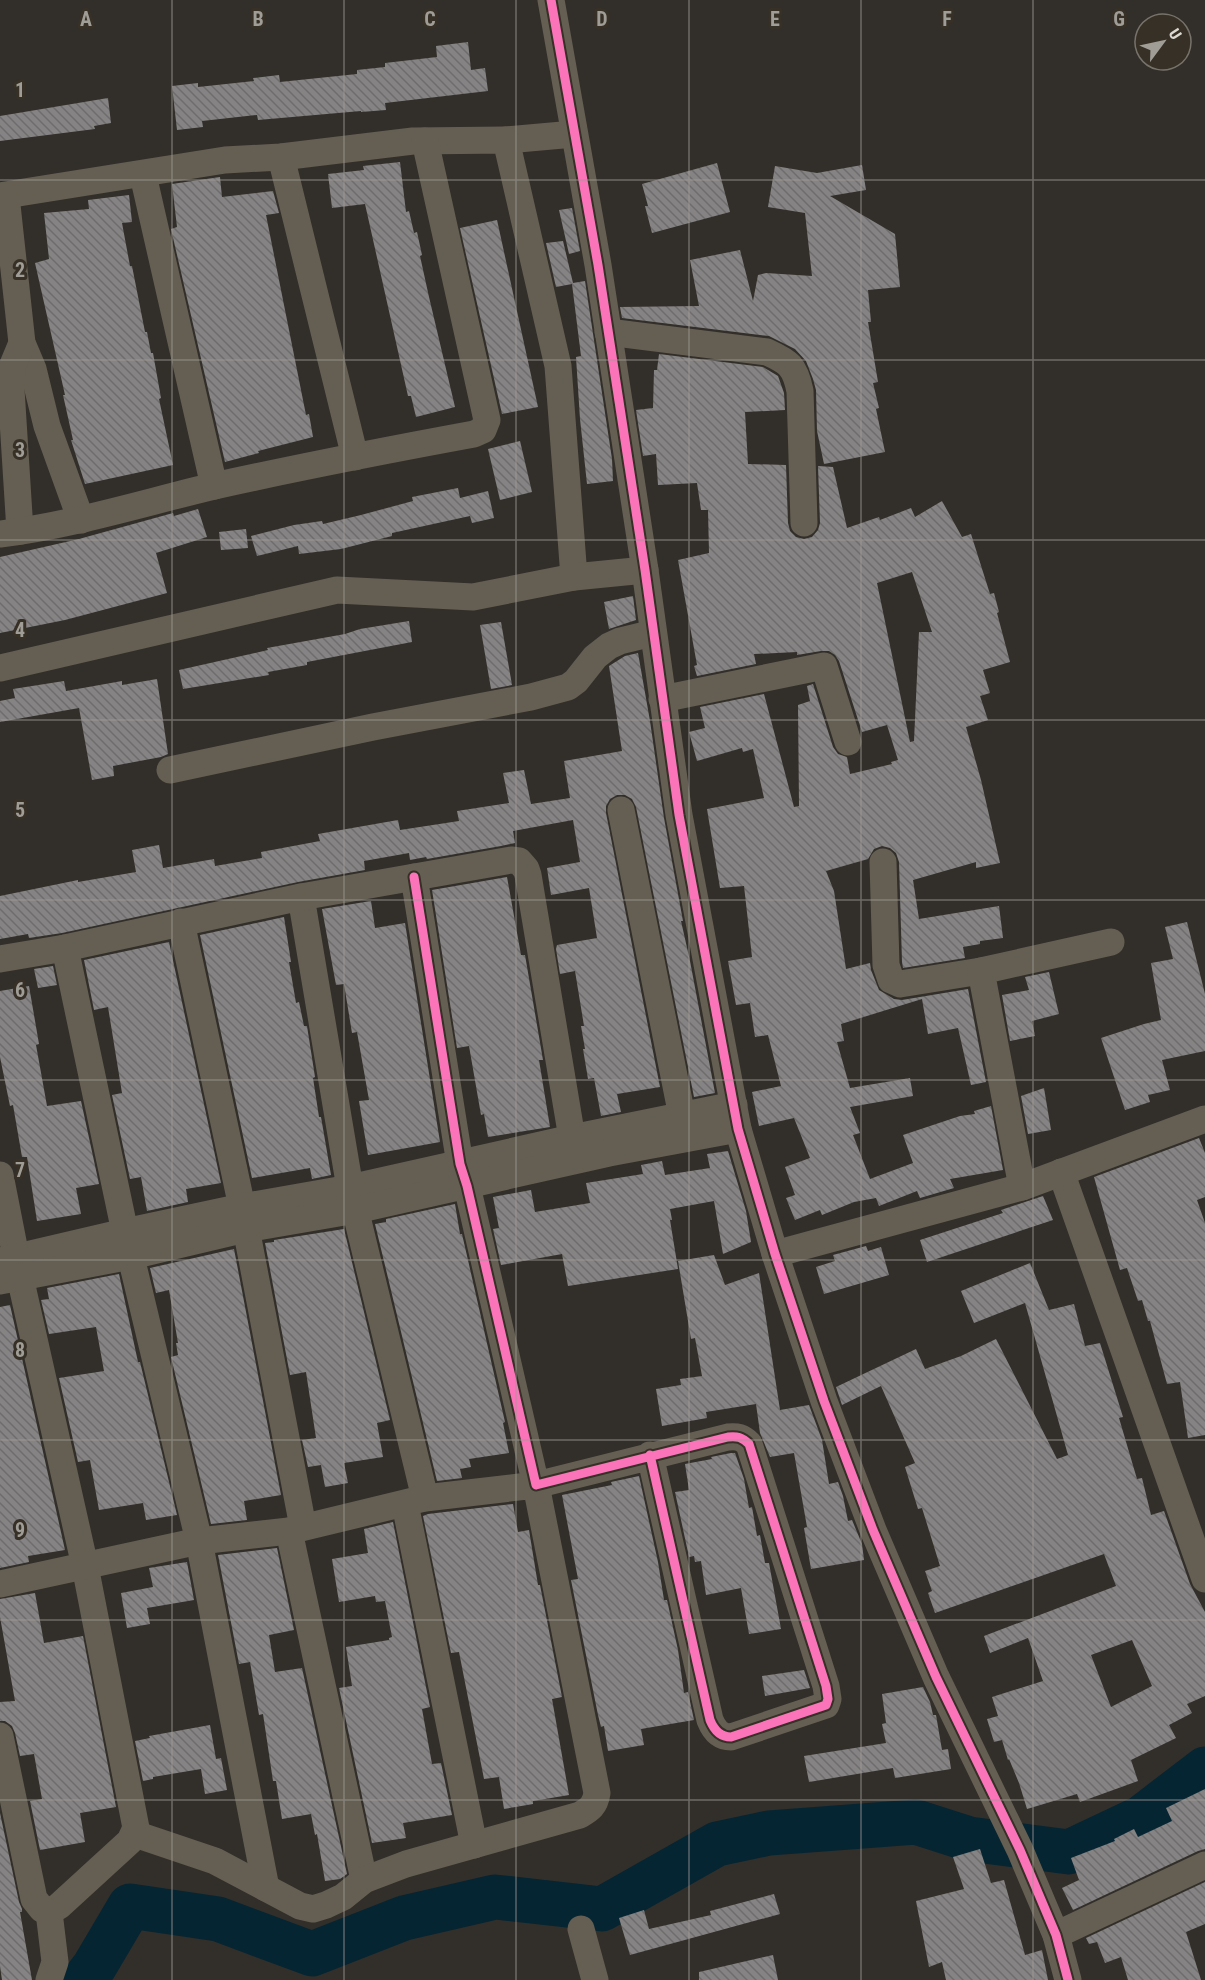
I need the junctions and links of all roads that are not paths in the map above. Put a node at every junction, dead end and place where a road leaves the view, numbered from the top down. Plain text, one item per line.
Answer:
1 (550, 0) edge
2 (574, 134) junction
3 (425, 141) junction
4 (506, 141) junction
5 (280, 157) junction
6 (143, 175) junction
7 (3, 196) edge
8 (608, 332) junction
9 (22, 343) junction
10 (355, 457) junction
11 (214, 486) junction
12 (81, 520) junction
13 (804, 523) dead end
14 (10, 532) edge
15 (645, 570) junction
16 (574, 577) junction
17 (653, 633) junction
18 (0, 668) edge
19 (662, 699) junction
20 (848, 742) dead end
21 (170, 770) dead end
22 (621, 810) dead end
23 (883, 862) dead end
24 (414, 877) junction
25 (300, 897) junction
26 (181, 922) junction
27 (1111, 942) dead end
28 (65, 948) junction
29 (0, 959) edge
30 (981, 971) junction
31 (682, 1116) junction
32 (736, 1117) junction
33 (1205, 1119) edge
34 (572, 1138) junction
35 (1061, 1172) junction
36 (0, 1175) edge
37 (463, 1175) junction
38 (1022, 1187) junction
39 (353, 1199) junction
40 (244, 1218) junction
41 (128, 1244) junction
42 (775, 1254) junction
43 (9, 1269) edge
44 (650, 1455) junction
45 (536, 1485) junction
46 (415, 1501) junction
47 (296, 1529) junction
48 (200, 1541) junction
49 (85, 1566) junction
50 (1205, 1579) edge
51 (0, 1584) edge
52 (0, 1736) edge
53 (135, 1834) junction
54 (474, 1845) junction
55 (1205, 1865) edge
56 (364, 1880) junction
57 (266, 1888) junction
58 (49, 1912) junction
59 (581, 1929) dead end
60 (1056, 1935) junction
61 (49, 1980) edge
62 (596, 1980) edge
63 (1068, 1980) edge

1 - 2 street
2 - 4 street
2 - 8 street
3 - 4 street
3 - 5 street
3 - 10 street
4 - 16 street
5 - 6 street
5 - 10 street
6 - 7 street
6 - 11 street
7 - 9 street
8 - 13 street
8 - 15 street
9 - 12 street
9 - 14 street
10 - 11 street
11 - 12 street
12 - 14 street
15 - 16 street
15 - 17 street
16 - 18 street
17 - 19 street
17 - 21 street
19 - 20 street
19 - 32 street
22 - 31 street
23 - 30 street
24 - 25 street
24 - 34 street
24 - 37 street
25 - 26 street
25 - 39 street
26 - 28 street
26 - 40 street
27 - 30 street
28 - 29 street
28 - 41 street
30 - 38 street
31 - 32 street
31 - 34 street
32 - 37 street
32 - 42 street
33 - 35 street
34 - 37 street
35 - 38 street
35 - 50 street
36 - 43 street
37 - 39 street
37 - 45 street
38 - 42 street
39 - 40 street
39 - 46 street
40 - 41 street
40 - 47 street
41 - 43 street
41 - 48 street
42 - 60 street
43 - 49 street
44 - 44 street
44 - 45 street
45 - 46 street
45 - 54 street
46 - 47 street
46 - 54 street
47 - 48 street
47 - 56 street
48 - 49 street
48 - 57 street
49 - 51 street
49 - 53 street
52 - 58 street
53 - 57 street
53 - 58 street
54 - 56 street
55 - 60 street
56 - 57 street
58 - 61 street
59 - 62 street
60 - 63 street

